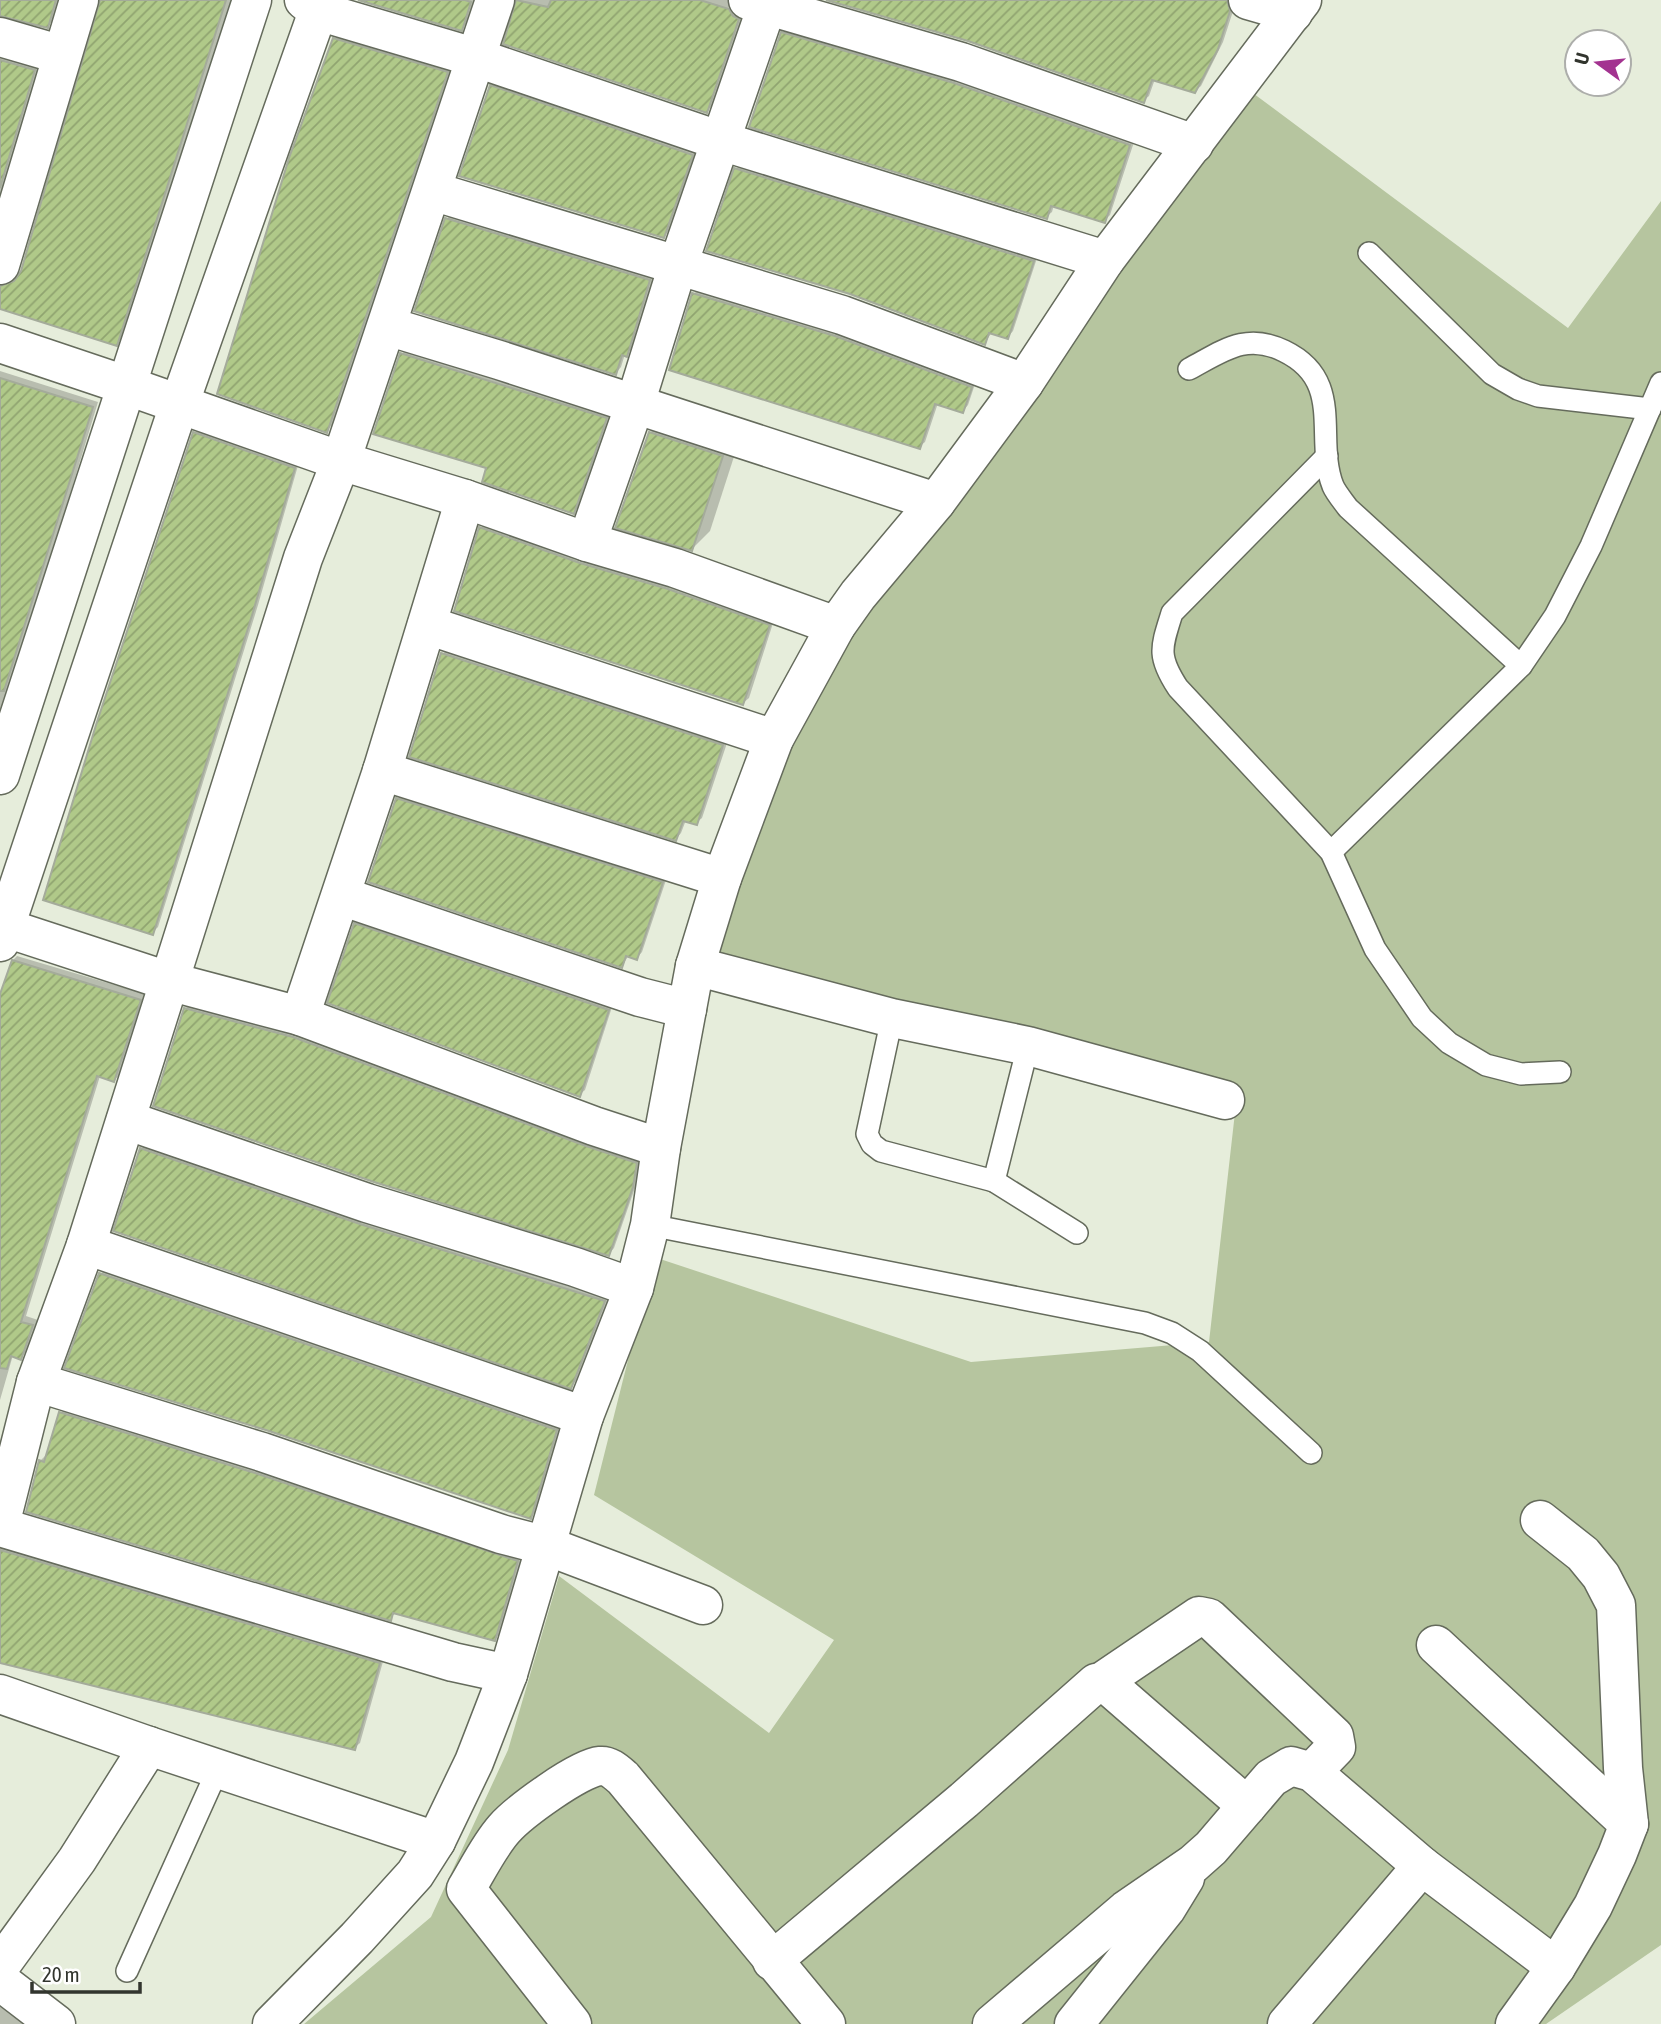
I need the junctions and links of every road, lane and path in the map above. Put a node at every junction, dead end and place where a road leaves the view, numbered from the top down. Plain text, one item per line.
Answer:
1 (79, 0) edge
2 (252, 0) edge
3 (495, 0) edge
4 (1248, 0) edge
5 (762, 2) edge
6 (314, 4) edge
7 (1298, 6) edge
8 (0, 37) edge
9 (62, 55) junction
10 (477, 58) junction
11 (721, 141) junction
12 (1194, 144) junction
13 (13, 176) edge
14 (432, 191) junction
15 (1369, 253) dead end
16 (1105, 260) junction
17 (0, 265) edge
18 (678, 265) junction
19 (387, 326) junction
20 (0, 343) edge
21 (1189, 369) dead end
22 (1024, 383) junction
23 (1661, 383) edge
24 (128, 386) junction
25 (635, 404) junction
26 (179, 405) junction
27 (1650, 409) junction
28 (1327, 456) junction
29 (341, 461) junction
30 (465, 499) junction
31 (936, 502) junction
32 (587, 542) junction
33 (427, 625) junction
34 (836, 626) junction
35 (1521, 666) junction
36 (774, 739) junction
37 (382, 771) junction
38 (0, 775) edge
39 (1331, 852) junction
40 (722, 878) junction
41 (341, 896) junction
42 (1, 932) edge
43 (695, 966) junction
44 (168, 981) junction
45 (687, 1009) junction
46 (300, 1016) junction
47 (892, 1018) junction
48 (1028, 1046) junction
49 (1560, 1072) dead end
50 (1225, 1100) dead end
51 (126, 1120) junction
52 (661, 1148) junction
53 (994, 1181) junction
54 (650, 1225) junction
55 (1077, 1233) dead end
56 (86, 1245) junction
57 (634, 1288) junction
58 (36, 1382) junction
59 (584, 1416) junction
60 (1311, 1453) dead end
61 (1540, 1520) dead end
62 (0, 1526) edge
63 (547, 1546) junction
64 (703, 1605) dead end
65 (1436, 1645) dead end
66 (508, 1674) junction
67 (1100, 1683) junction
68 (6, 1706) edge
69 (149, 1746) junction
70 (218, 1769) junction
71 (1312, 1772) junction
72 (1247, 1806) junction
73 (1629, 1824) junction
74 (436, 1841) junction
75 (1193, 1864) junction
76 (1422, 1866) junction
77 (415, 1874) junction
78 (466, 1889) junction
79 (772, 1961) junction
80 (0, 1966) edge
81 (1556, 1967) junction
82 (127, 1971) dead end
83 (0, 1981) edge
84 (56, 2024) edge
85 (272, 2024) edge
86 (572, 2024) edge
87 (826, 2024) edge
88 (992, 2024) edge
89 (1074, 2024) edge
90 (1287, 2024) edge
91 (1515, 2024) edge

1 - 9 street
2 - 24 street
3 - 10 street
4 - 7 street
5 - 11 street
5 - 12 street
6 - 10 street
6 - 26 street
7 - 12 street
8 - 9 street
9 - 13 street
10 - 11 street
10 - 14 street
11 - 16 street
11 - 18 street
12 - 16 street
13 - 17 street
14 - 18 street
14 - 19 street
15 - 27 lane
16 - 22 street
18 - 22 street
18 - 25 street
19 - 25 street
19 - 29 street
20 - 24 street
21 - 28 lane
22 - 31 street
23 - 27 lane
24 - 26 street
24 - 38 street
25 - 31 street
25 - 32 street
26 - 29 street
26 - 42 street
27 - 35 lane
28 - 35 lane
28 - 39 lane
29 - 30 street
29 - 44 street
30 - 32 street
30 - 33 street
31 - 34 street
32 - 34 street
33 - 36 street
33 - 37 street
34 - 36 street
35 - 39 lane
36 - 40 street
37 - 40 street
37 - 41 street
39 - 49 lane
40 - 43 street
41 - 45 street
41 - 46 street
42 - 44 street
43 - 45 street
43 - 47 street
44 - 46 street
44 - 51 street
45 - 52 street
46 - 52 street
47 - 48 street
47 - 53 lane
48 - 50 street
48 - 53 lane
51 - 56 street
51 - 57 street
52 - 54 street
53 - 55 lane
54 - 57 street
54 - 60 lane
56 - 58 street
56 - 59 street
57 - 59 street
58 - 62 street
58 - 63 street
59 - 63 street
61 - 73 street
62 - 66 street
63 - 64 street
63 - 66 street
65 - 73 street
66 - 74 street
67 - 71 street
67 - 72 street
67 - 79 street
68 - 69 street
69 - 70 street
69 - 80 street
70 - 74 street
70 - 82 lane
71 - 72 street
71 - 76 street
72 - 75 street
73 - 81 street
74 - 77 street
75 - 88 street
75 - 89 street
76 - 81 street
76 - 90 street
77 - 78 street
77 - 85 street
78 - 79 street
78 - 86 street
79 - 87 street
81 - 91 street
83 - 84 street

